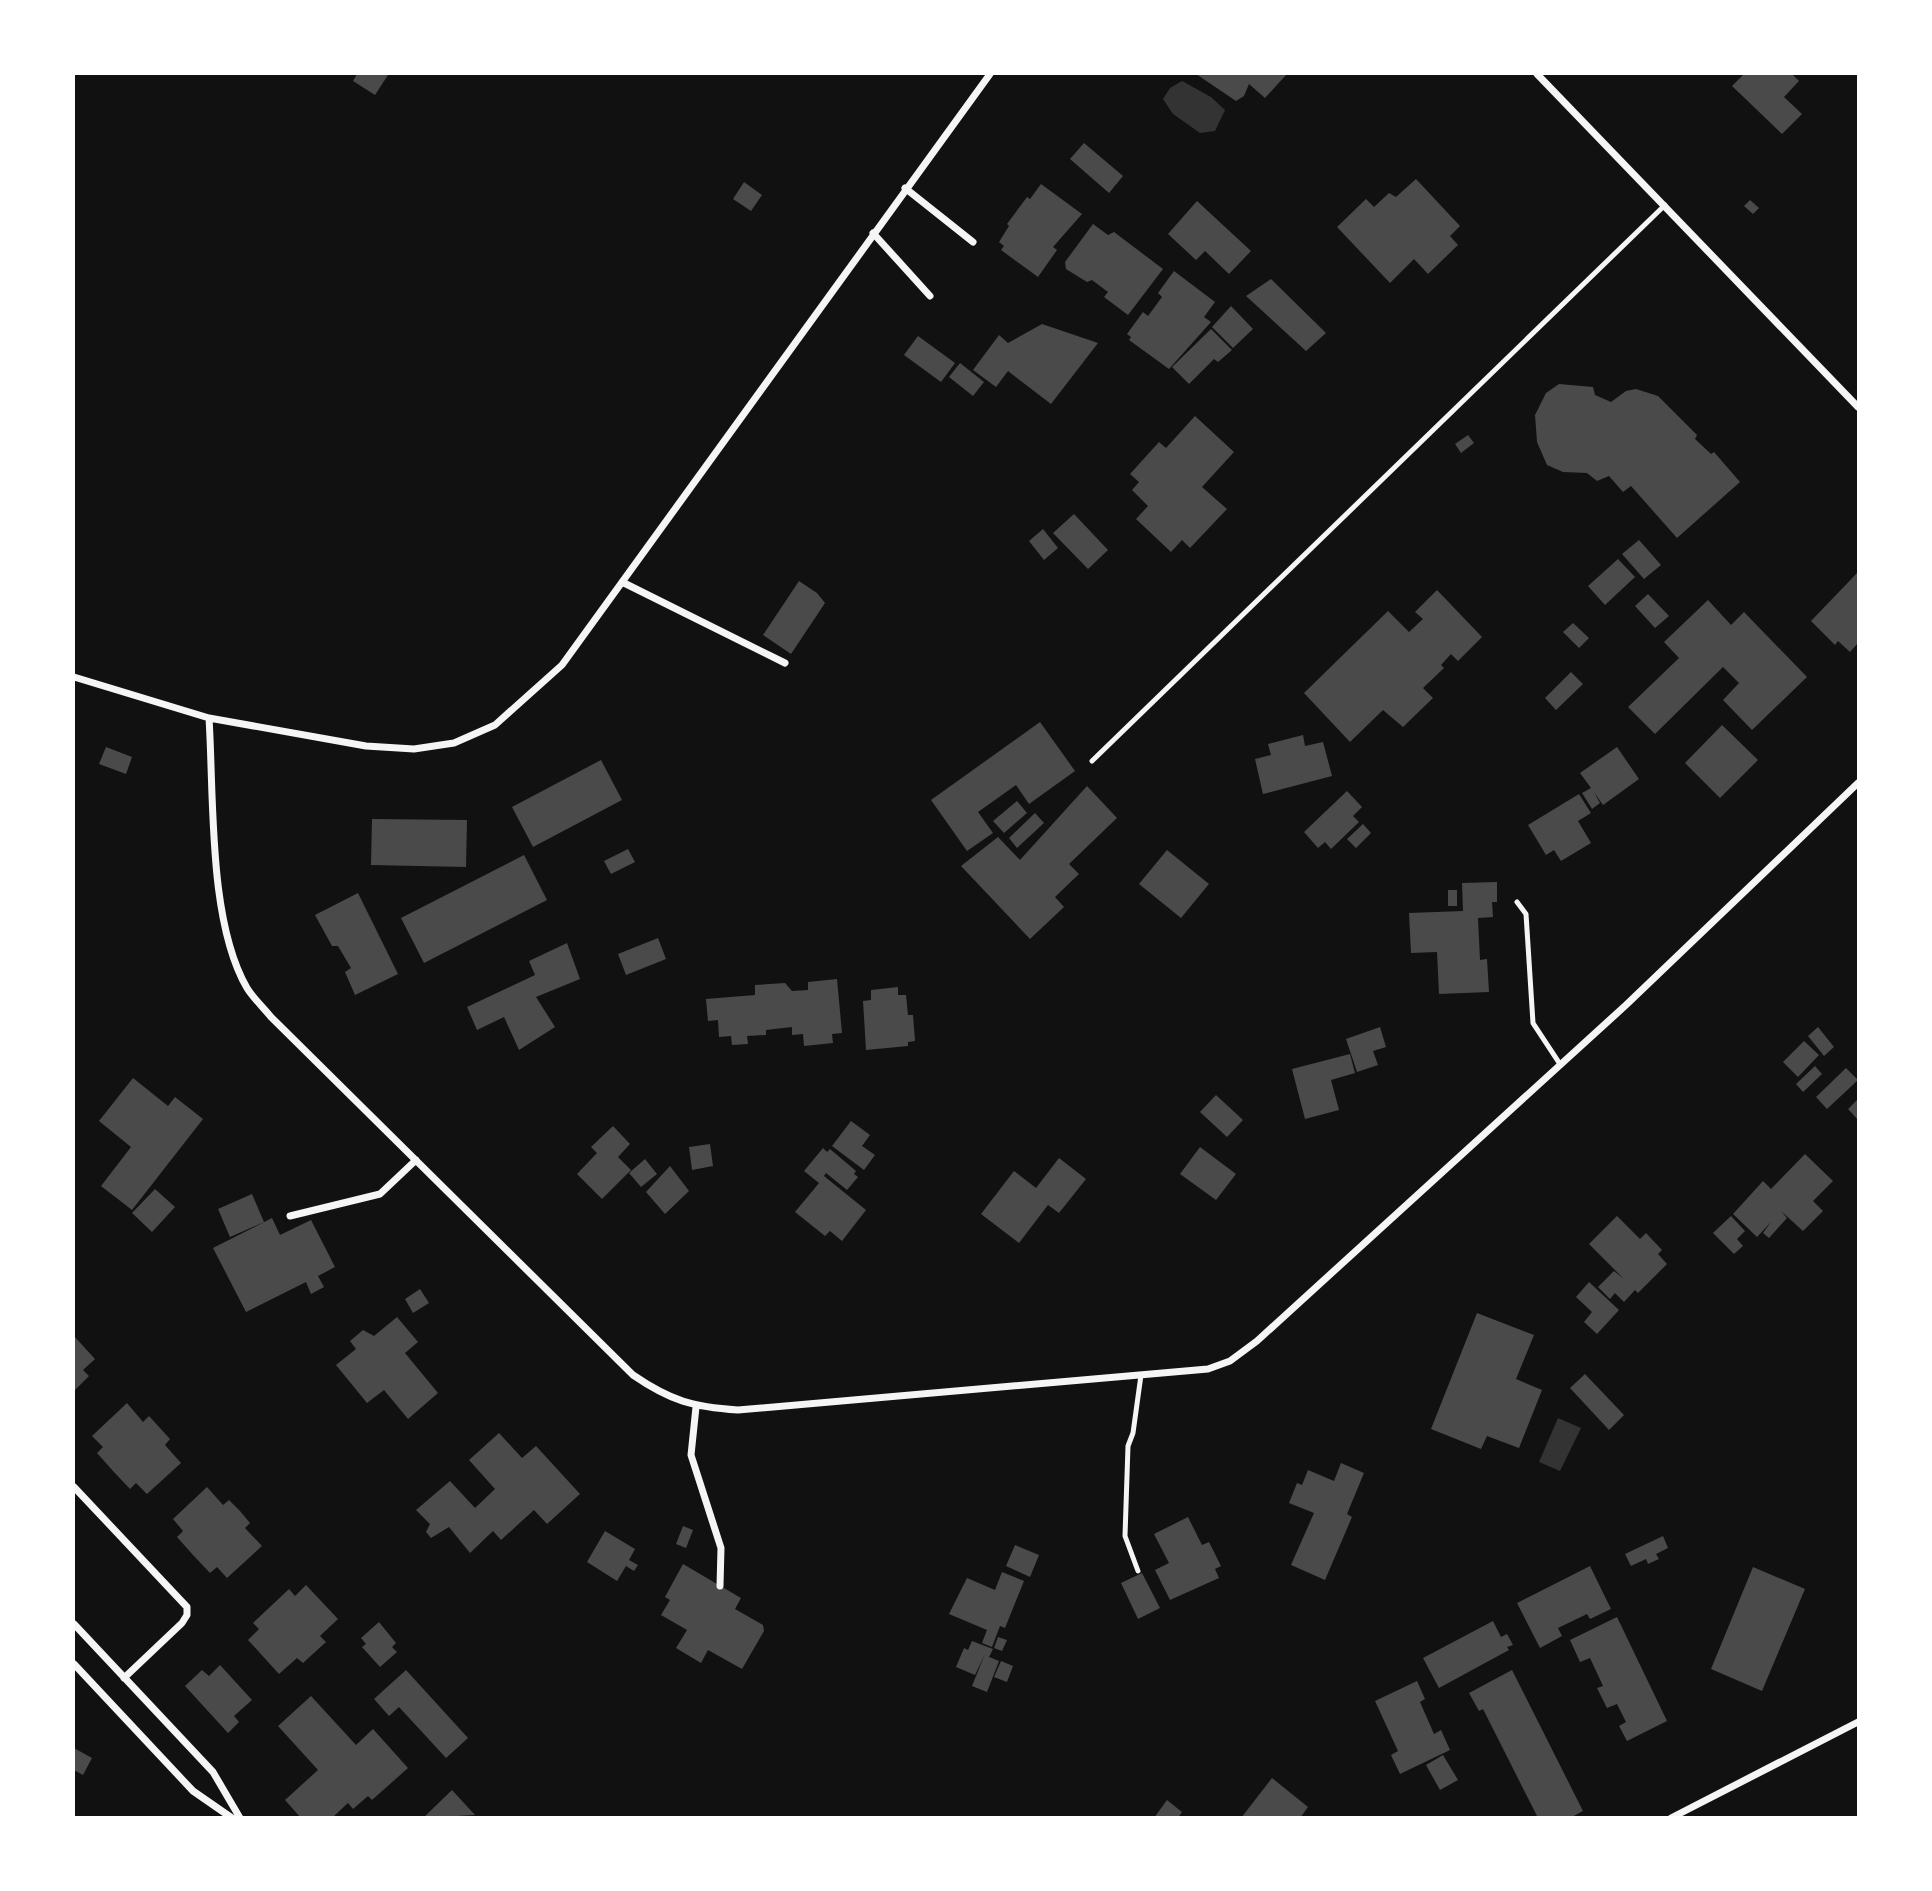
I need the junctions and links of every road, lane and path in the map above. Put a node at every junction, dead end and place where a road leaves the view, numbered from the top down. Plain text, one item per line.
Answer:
1 (990, 74) edge
2 (1537, 74) edge
3 (905, 188) junction
4 (1665, 205) junction
5 (873, 233) junction
6 (974, 242) dead end
7 (930, 296) dead end
8 (1858, 407) edge
9 (622, 582) junction
10 (785, 663) dead end
11 (74, 677) edge
12 (209, 718) junction
13 (1092, 761) dead end
14 (1858, 783) edge
15 (1517, 902) dead end
16 (1560, 1064) junction
17 (416, 1160) junction
18 (289, 1216) dead end
19 (1141, 1375) junction
20 (696, 1407) junction
21 (74, 1487) edge
22 (1138, 1571) dead end
23 (720, 1586) dead end
24 (74, 1624) edge
25 (74, 1664) edge
26 (124, 1678) junction
27 (1858, 1722) edge
28 (232, 1818) edge
29 (240, 1818) edge
30 (1671, 1818) edge

1 - 3 street
2 - 4 street
3 - 5 street
3 - 6 street
4 - 8 street
4 - 13 lane
5 - 7 street
5 - 9 street
9 - 10 street
9 - 12 street
11 - 12 street
12 - 17 street
14 - 16 street
15 - 16 lane
16 - 19 street
17 - 18 street
17 - 20 street
19 - 20 street
19 - 22 lane
20 - 23 street
21 - 26 street
24 - 26 street
25 - 28 street
26 - 29 street
27 - 30 street

